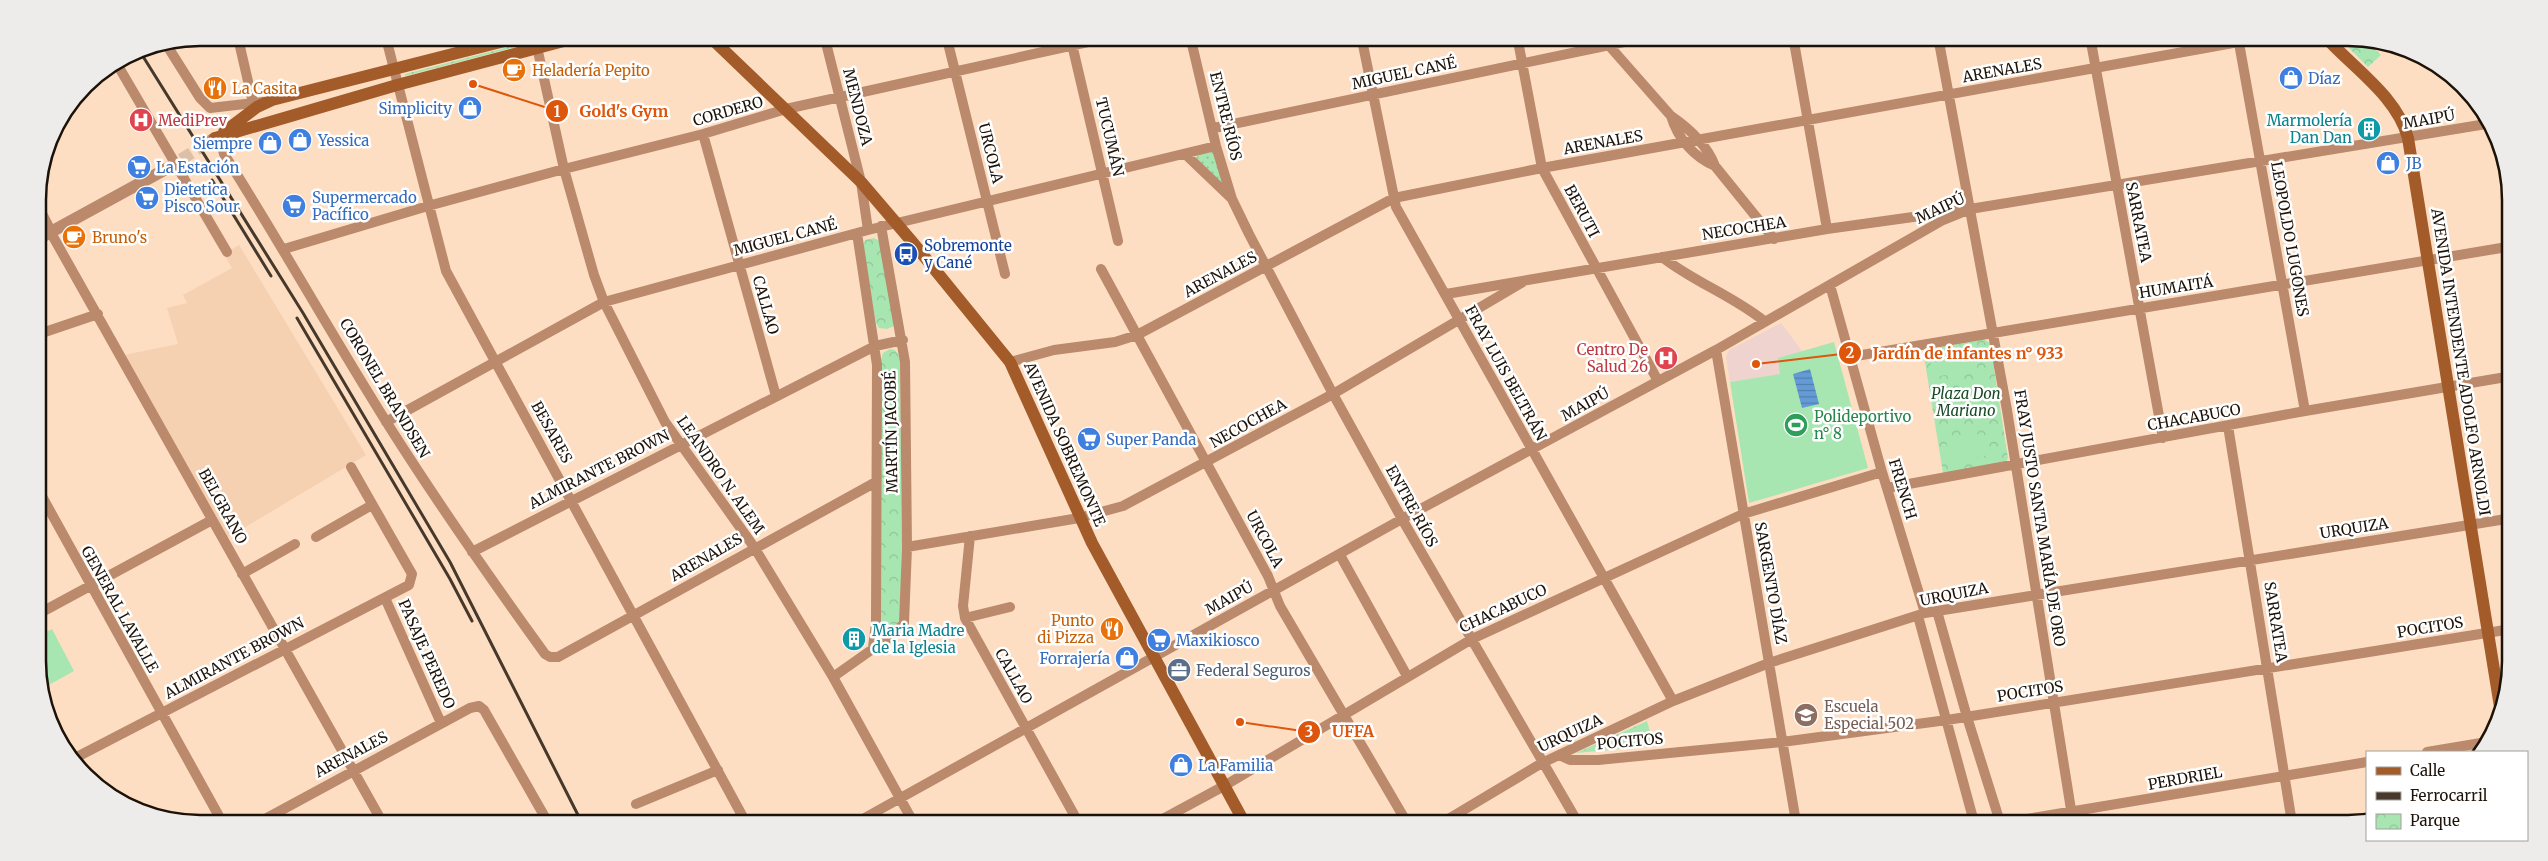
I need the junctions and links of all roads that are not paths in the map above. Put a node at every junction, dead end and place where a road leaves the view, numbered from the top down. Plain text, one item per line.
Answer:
1 (1363, 46) edge
2 (1519, 46) edge
3 (1593, 46) edge
4 (1610, 46) edge
5 (1795, 46) edge
6 (1940, 46) edge
7 (2092, 46) edge
8 (2217, 46) edge
9 (2240, 46) edge
10 (2335, 46) edge
11 (240, 47) edge
12 (388, 47) edge
13 (482, 47) edge
14 (523, 47) edge
15 (537, 47) edge
16 (720, 47) edge
17 (827, 47) edge
18 (949, 47) edge
19 (1053, 47) edge
20 (1073, 47) edge
21 (1193, 47) edge
22 (169, 49) edge
23 (1522, 64) junction
24 (120, 69) edge
25 (2096, 69) junction
26 (393, 70) junction
27 (955, 71) junction
28 (397, 85) junction
29 (1949, 94) junction
30 (1373, 95) junction
31 (841, 96) junction
32 (272, 100) junction
33 (253, 103) junction
34 (786, 109) junction
35 (1671, 116) junction
36 (1807, 119) junction
37 (2482, 125) edge
38 (1214, 128) junction
39 (242, 130) junction
40 (703, 134) junction
41 (215, 138) junction
42 (2408, 138) junction
43 (1699, 140) junction
44 (1685, 143) junction
45 (204, 145) tunnel mouth
46 (1216, 146) junction
47 (1185, 154) junction
48 (2262, 162) junction
49 (1715, 166) junction
50 (166, 168) tunnel mouth
51 (1542, 168) junction
52 (564, 169) junction
53 (1103, 173) junction
54 (861, 182) junction
55 (2116, 183) junction
56 (1394, 198) junction
57 (1232, 199) junction
58 (987, 201) junction
59 (428, 206) junction
60 (1970, 208) junction
61 (896, 223) junction
62 (47, 225) edge
63 (881, 226) junction
64 (1827, 229) junction
65 (868, 230) junction
66 (51, 233) junction
67 (857, 233) junction
68 (47, 235) edge
69 (1774, 239) junction
70 (1118, 241) dead end
71 (2502, 248) edge
72 (284, 249) junction
73 (227, 252) dead end
74 (1662, 256) junction
75 (2429, 262) junction
76 (739, 265) junction
77 (1266, 266) junction
78 (1596, 268) junction
79 (1101, 269) dead end
80 (1005, 274) dead end
81 (1523, 282) junction
82 (1830, 285) junction
83 (2282, 285) junction
84 (1446, 294) junction
85 (604, 302) junction
86 (2140, 309) junction
87 (98, 314) junction
88 (1460, 321) junction
89 (1764, 321) junction
90 (47, 331) edge
91 (1994, 333) junction
92 (1137, 335) junction
93 (903, 340) junction
94 (875, 346) junction
95 (1716, 350) junction
96 (1850, 357) junction
97 (497, 362) junction
98 (1010, 362) junction
99 (2502, 378) edge
100 (1658, 381) junction
101 (2448, 387) junction
102 (1333, 394) junction
103 (776, 396) junction
104 (2305, 411) junction
105 (386, 422) junction
106 (2228, 426) junction
107 (2163, 438) junction
108 (679, 445) junction
109 (1532, 450) junction
110 (1207, 463) junction
111 (2016, 466) junction
112 (351, 467) dead end
113 (1882, 472) junction
114 (876, 482) junction
115 (1887, 488) junction
116 (572, 500) junction
117 (46, 503) edge
118 (372, 505) junction
119 (1743, 514) junction
120 (1079, 518) junction
121 (1402, 519) junction
122 (2502, 519) edge
123 (212, 520) junction
124 (2471, 525) junction
125 (970, 536) junction
126 (316, 537) dead end
127 (295, 544) dead end
128 (754, 547) junction
129 (907, 547) junction
130 (472, 552) junction
131 (1340, 555) junction
132 (2250, 559) junction
133 (242, 574) junction
134 (1604, 578) junction
135 (91, 586) junction
136 (1274, 590) junction
137 (2036, 594) junction
138 (385, 598) junction
139 (1010, 608) dead end
140 (46, 610) edge
141 (1937, 612) junction
142 (1922, 614) junction
143 (634, 615) junction
144 (966, 618) junction
145 (876, 623) junction
146 (2502, 631) edge
147 (2488, 633) junction
148 (894, 635) junction
149 (1472, 639) junction
150 (283, 648) junction
151 (873, 648) junction
152 (550, 657) joint
153 (1153, 658) junction
154 (1769, 663) junction
155 (2268, 667) junction
156 (1407, 676) junction
157 (833, 677) junction
158 (2498, 694) edge
159 (1674, 702) junction
160 (2055, 702) junction
161 (161, 713) junction
162 (1343, 714) junction
163 (1967, 717) junction
164 (1947, 720) junction
165 (441, 724) junction
166 (1026, 729) junction
167 (1782, 742) junction
168 (2477, 744) edge
169 (2433, 751) edge
170 (1559, 755) junction
171 (79, 756) edge
172 (1542, 762) junction
173 (2366, 762) edge
174 (352, 770) junction
175 (718, 770) junction
176 (2285, 776) junction
177 (1224, 786) junction
178 (900, 798) junction
179 (636, 804) dead end
180 (1402, 814) edge
181 (1456, 814) edge
182 (1573, 814) edge
183 (1795, 814) edge
184 (1972, 814) edge
185 (1998, 814) edge
186 (2072, 814) edge
187 (2087, 814) edge
188 (2291, 814) edge
189 (218, 815) edge
190 (272, 815) edge
191 (378, 815) edge
192 (544, 815) edge
193 (742, 815) edge
194 (870, 815) edge
195 (909, 815) edge
196 (1074, 815) edge
197 (1170, 815) edge
198 (1240, 815) edge

1 - 30 street, FRAY LUIS BELTRÁN
2 - 23 street, BERUTI
3 - 23 street, MIGUEL CANÉ
4 - 35 street
5 - 36 street
6 - 29 street, FRAY JUSTO SANTA MARÍA DE ORO
7 - 25 street, SARRATEA
8 - 25 street, ARENALES
9 - 48 street, LEOPOLDO LUGONES
10 - 42 main road, AVENIDA INTENDENTE ADOLFO ARNOLDI
11 - 33 street
12 - 26 street, BESARES
13 - 26 main road
14 - 28 main road
15 - 52 street, LEANDRO N. ALEM
16 - 34 main road, AVENIDA SOBREMONTE
17 - 31 street, MENDOZA
18 - 27 street, URCOLA
19 - 27 street, CORDERO
20 - 53 street, TUCUMÁN
21 - 38 street, ENTRE RÍOS
22 - 33 street
23 - 30 street, MIGUEL CANÉ
23 - 51 street, BERUTI
24 - 73 street
25 - 29 street, ARENALES
25 - 55 street, SARRATEA
26 - 28 street, BESARES
26 - 32 main road
27 - 31 street, CORDERO
27 - 58 street, URCOLA
28 - 39 main road
28 - 59 street, BESARES
29 - 36 street, ARENALES
29 - 60 street, FRAY JUSTO SANTA MARÍA DE ORO
30 - 38 street, MIGUEL CANÉ
30 - 56 street, FRAY LUIS BELTRÁN
31 - 34 street, CORDERO
31 - 54 street, MENDOZA
32 - 33 street
32 - 41 main road
34 - 40 street, CORDERO
34 - 54 main road, AVENIDA SOBREMONTE
35 - 43 street
35 - 44 street
36 - 43 street, ARENALES
36 - 64 street
37 - 42 street, MAIPÚ
38 - 46 street, ENTRE RÍOS
39 - 41 main road
39 - 72 street, CORONEL BRANDSEN
40 - 52 street, CORDERO
40 - 76 street, CALLAO
41 - 45 street
42 - 48 street, MAIPÚ
42 - 75 main road, AVENIDA INTENDENTE ADOLFO ARNOLDI
43 - 44 street, ARENALES
43 - 49 street
44 - 49 street
44 - 51 street, ARENALES
46 - 47 street, MIGUEL CANÉ
46 - 57 street, ENTRE RÍOS
47 - 53 street, MIGUEL CANÉ
47 - 57 street, ENTRE RÍOS
48 - 55 street, MAIPÚ
48 - 83 street, LEOPOLDO LUGONES
49 - 69 street
50 - 66 street
51 - 56 street, ARENALES
51 - 78 street, BERUTI
52 - 59 street, CORDERO
52 - 85 street, LEANDRO N. ALEM
53 - 58 street, MIGUEL CANÉ
53 - 70 street, TUCUMÁN
54 - 61 main road, AVENIDA SOBREMONTE
54 - 65 street, MENDOZA
55 - 60 street, MAIPÚ
55 - 86 street, SARRATEA
56 - 77 street, ARENALES
56 - 84 street, FRAY LUIS BELTRÁN
57 - 77 street, ENTRE RÍOS
58 - 61 street, MIGUEL CANÉ
58 - 80 street, URCOLA
59 - 72 street, CORDERO
59 - 97 street, BESARES
60 - 64 street, NECOCHEA
60 - 82 street, MAIPÚ
60 - 91 street, FRAY JUSTO SANTA MARÍA DE ORO
61 - 63 street, MIGUEL CANÉ
61 - 98 main road, AVENIDA SOBREMONTE
62 - 66 street, BELGRANO
63 - 65 street, MIGUEL CANÉ
63 - 93 street, MARTÍN JACOBÉ
64 - 69 street, NECOCHEA
65 - 67 street, MIGUEL CANÉ
66 - 68 street
66 - 87 street, BELGRANO
67 - 76 street, MIGUEL CANÉ
67 - 94 street, MARTÍN JACOBÉ
69 - 74 street, NECOCHEA
71 - 75 street, HUMAITÁ
72 - 105 street, CORONEL BRANDSEN
74 - 78 street, NECOCHEA
74 - 89 street
75 - 83 street, HUMAITÁ
75 - 101 main road, AVENIDA INTENDENTE ADOLFO ARNOLDI
76 - 85 street, MIGUEL CANÉ
76 - 103 street, CALLAO
77 - 92 street, ARENALES
77 - 102 street, ENTRE RÍOS
78 - 81 street, NECOCHEA
78 - 100 street, BERUTI
79 - 92 street, URCOLA
81 - 84 street, NECOCHEA
81 - 88 street, NECOCHEA
82 - 89 street, MAIPÚ
82 - 96 street, FRENCH
83 - 86 street, HUMAITÁ
83 - 104 street, LEOPOLDO LUGONES
84 - 88 street, FRAY LUIS BELTRÁN
85 - 97 street, MIGUEL CANÉ
85 - 108 street, LEANDRO N. ALEM
86 - 91 street, HUMAITÁ
86 - 107 street, SARRATEA
87 - 90 street
87 - 123 street, BELGRANO
88 - 102 street, NECOCHEA
88 - 109 street, FRAY LUIS BELTRÁN
89 - 95 street, MAIPÚ
91 - 96 street, HUMAITÁ
91 - 111 street, FRAY JUSTO SANTA MARÍA DE ORO
92 - 98 street, ARENALES
92 - 110 street, URCOLA
93 - 94 street, ALMIRANTE BROWN
93 - 129 street, MARTÍN JACOBÉ
94 - 103 street, ALMIRANTE BROWN
94 - 114 street, MARTÍN JACOBÉ
95 - 100 street, MAIPÚ
95 - 119 street, SARGENTO DÍAZ
96 - 113 street, FRENCH
97 - 105 street, MIGUEL CANÉ
97 - 116 street, BESARES
98 - 120 main road, AVENIDA SOBREMONTE
99 - 101 street, CHACABUCO
100 - 109 street, MAIPÚ
101 - 104 street, CHACABUCO
101 - 124 main road, AVENIDA INTENDENTE ADOLFO ARNOLDI
102 - 110 street, NECOCHEA
102 - 121 street, ENTRE RÍOS
103 - 108 street, ALMIRANTE BROWN
104 - 106 street, CHACABUCO
105 - 130 street, CORONEL BRANDSEN
106 - 107 street, CHACABUCO
106 - 132 street, SARRATEA
107 - 111 street, CHACABUCO
108 - 116 street, ALMIRANTE BROWN
108 - 128 street, LEANDRO N. ALEM
109 - 121 street, MAIPÚ
109 - 134 street, FRAY LUIS BELTRÁN
110 - 120 street, NECOCHEA
110 - 136 street, URCOLA
111 - 115 street, CHACABUCO
111 - 137 street, FRAY JUSTO SANTA MARÍA DE ORO
112 - 118 street
113 - 115 street, FRENCH
113 - 119 street, CHACABUCO
114 - 128 street, ARENALES
114 - 145 street, MARTÍN JACOBÉ
115 - 142 street, FRENCH
116 - 130 street, ALMIRANTE BROWN
116 - 143 street, BESARES
117 - 135 street, GENERAL LAVALLE
118 - 126 street
118 - 138 street, ALMIRANTE BROWN
119 - 134 street, CHACABUCO
119 - 154 street, SARGENTO DÍAZ
120 - 125 street, NECOCHEA
120 - 153 main road, AVENIDA SOBREMONTE
121 - 131 street, MAIPÚ
121 - 149 street, ENTRE RÍOS
122 - 124 street, URQUIZA
123 - 133 street, BELGRANO
123 - 135 street
124 - 132 street, URQUIZA
124 - 147 main road, AVENIDA INTENDENTE ADOLFO ARNOLDI
125 - 129 street, NECOCHEA
125 - 144 street, CALLAO
127 - 133 street
128 - 143 street, ARENALES
128 - 157 street, LEANDRO N. ALEM
129 - 148 street, MARTÍN JACOBÉ
130 - 152 street, CORONEL BRANDSEN
131 - 136 street, MAIPÚ
131 - 156 street
132 - 137 street, URQUIZA
132 - 155 street, SARRATEA
133 - 150 street, BELGRANO
134 - 149 street, CHACABUCO
134 - 159 street, FRAY LUIS BELTRÁN
135 - 140 street
135 - 161 street, GENERAL LAVALLE
136 - 153 street, MAIPÚ
136 - 162 street, URCOLA
137 - 141 street, URQUIZA
137 - 160 street, FRAY JUSTO SANTA MARÍA DE ORO
138 - 150 street, ALMIRANTE BROWN
138 - 165 street, PASAJE PEREDO
139 - 144 street
141 - 142 street, URQUIZA
141 - 163 street
142 - 154 street, URQUIZA
142 - 164 street, FRENCH
143 - 152 street, ARENALES
143 - 175 street, BESARES
144 - 166 street, CALLAO
145 - 148 street
145 - 151 street
146 - 147 street, POCITOS
147 - 155 street, POCITOS
147 - 158 main road, AVENIDA INTENDENTE ADOLFO ARNOLDI
148 - 151 street
149 - 156 street, CHACABUCO
149 - 172 street, ENTRE RÍOS
150 - 161 street, ALMIRANTE BROWN
150 - 174 street, BELGRANO
151 - 157 street
153 - 166 street, MAIPÚ
153 - 177 main road, AVENIDA SOBREMONTE
154 - 159 street, URQUIZA
154 - 167 street, SARGENTO DÍAZ
155 - 160 street, POCITOS
155 - 176 street, SARRATEA
156 - 162 street, CHACABUCO
157 - 178 street, LEANDRO N. ALEM
159 - 170 street, URQUIZA
160 - 163 street, POCITOS
160 - 186 street, FRAY JUSTO SANTA MARÍA DE ORO
161 - 171 street, ALMIRANTE BROWN
161 - 189 street, GENERAL LAVALLE
162 - 177 street, CHACABUCO
162 - 180 street, URCOLA
163 - 164 street, POCITOS
163 - 185 street
164 - 167 street, POCITOS
164 - 184 street, FRENCH
165 - 174 street, ARENALES
165 - 192 street, ARENALES
166 - 178 street, MAIPÚ
166 - 196 street, CALLAO
167 - 170 street, POCITOS
167 - 183 street, SARGENTO DÍAZ
168 - 169 street
170 - 172 street, URQUIZA
172 - 181 street, URQUIZA
172 - 182 street, ENTRE RÍOS
173 - 176 street, PERDRIEL
174 - 190 street, ARENALES
174 - 191 street, BELGRANO
175 - 179 street
175 - 193 street, BESARES
176 - 187 street, PERDRIEL
176 - 188 street, SARRATEA
177 - 197 street, CHACABUCO
177 - 198 main road, AVENIDA SOBREMONTE
178 - 194 street, MAIPÚ
178 - 195 street, LEANDRO N. ALEM

